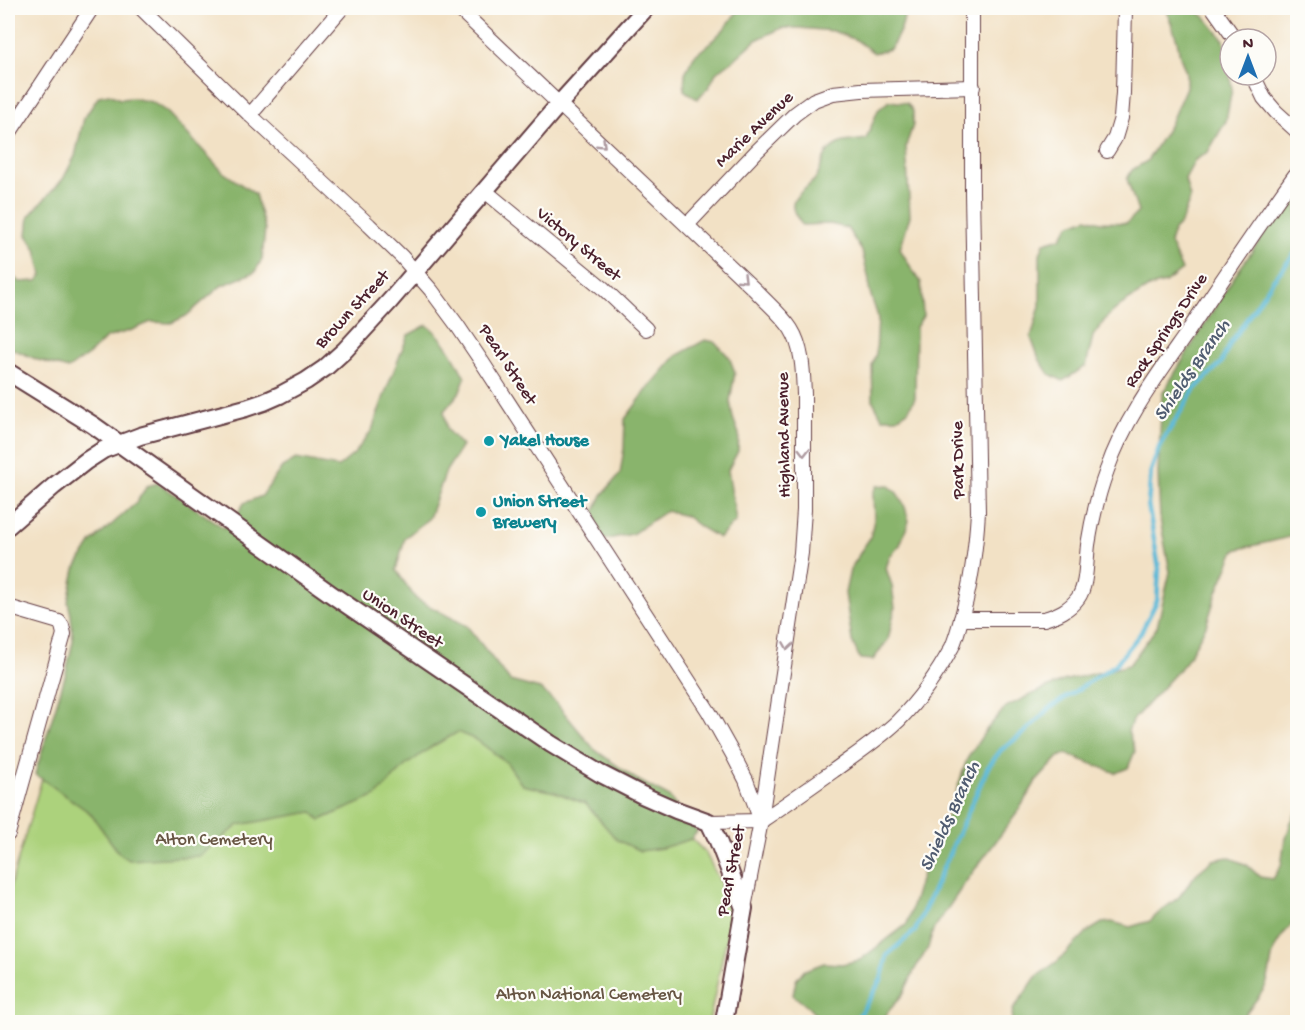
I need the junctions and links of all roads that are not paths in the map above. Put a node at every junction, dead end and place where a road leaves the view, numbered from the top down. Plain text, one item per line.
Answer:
1 (92, 8) edge
2 (141, 8) edge
3 (342, 8) edge
4 (458, 8) edge
5 (646, 8) edge
6 (972, 8) edge
7 (1125, 8) edge
8 (1213, 8) edge
9 (1226, 27) edge
10 (973, 87) junction
11 (1259, 87) edge
12 (560, 103) junction
13 (250, 115) junction
14 (1298, 132) edge
15 (8, 135) edge
16 (1107, 151) dead end
17 (1298, 171) edge
18 (485, 191) junction
19 (687, 225) junction
20 (415, 272) junction
21 (646, 329) dead end
22 (8, 372) edge
23 (118, 443) junction
24 (8, 526) edge
25 (8, 607) edge
26 (961, 619) junction
27 (761, 821) junction
28 (709, 822) junction
29 (8, 834) edge
30 (744, 909) junction
31 (724, 1023) edge

1 - 15 street
2 - 13 street, Pearl Street
3 - 13 street
4 - 12 street, Highland Avenue
5 - 12 street, Brown Street
6 - 10 street, Park Drive
7 - 16 street
8 - 9 street
10 - 19 street, Marie Avenue
10 - 26 street, Park Drive
11 - 14 street
12 - 18 street, Brown Street
12 -> 19 street, Highland Avenue
13 - 20 street, Pearl Street
17 - 26 street, Rock Springs Drive
18 - 20 street, Brown Street
18 - 21 street, Victory Street
19 -> 27 street, Highland Avenue
20 - 23 street, Brown Street
20 - 27 street, Pearl Street
22 - 23 street, Union Street
23 - 24 street, Brown Street
23 - 28 street, Union Street
25 - 29 street
26 - 27 street, Park Drive
27 - 28 street
27 - 30 street, Pearl Street
28 - 30 street
30 - 31 street, Pearl Street

